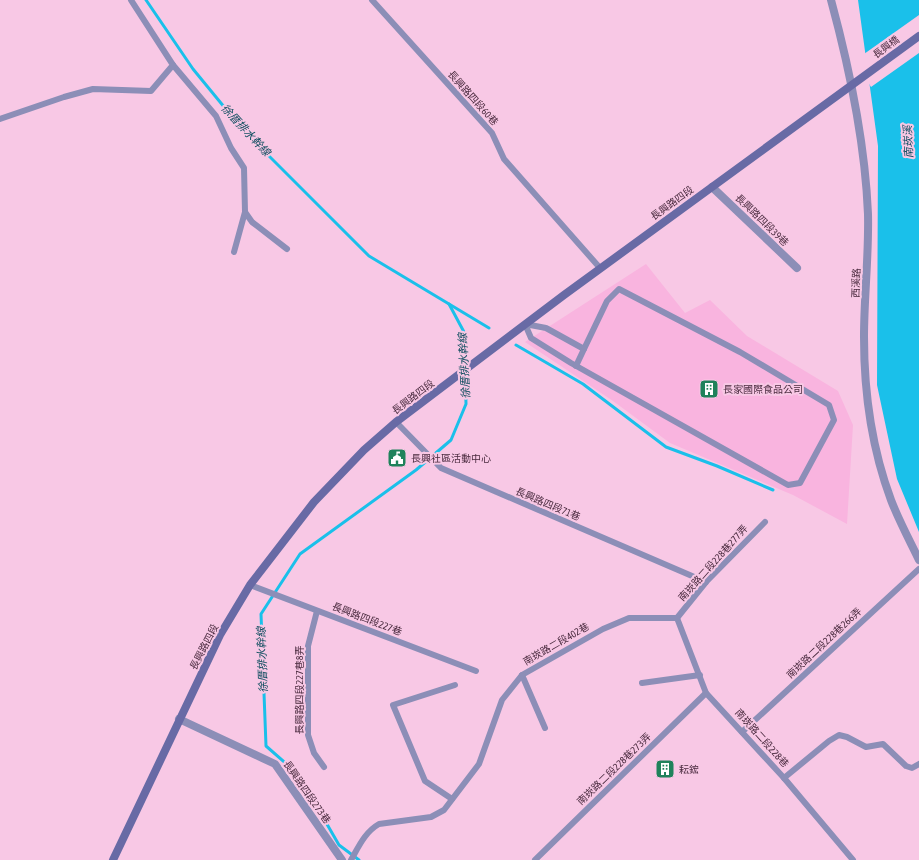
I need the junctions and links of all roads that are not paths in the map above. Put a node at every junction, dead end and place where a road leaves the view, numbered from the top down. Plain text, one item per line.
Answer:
1 (132, 0) edge
2 (372, 0) edge
3 (831, 0) edge
4 (919, 36) edge
5 (173, 65) junction
6 (865, 75) joint
7 (852, 84) junction
8 (0, 119) edge
9 (712, 187) junction
10 (245, 212) junction
11 (287, 249) dead end
12 (234, 252) dead end
13 (600, 268) junction
14 (797, 268) dead end
15 (525, 324) junction
16 (584, 349) junction
17 (576, 366) junction
18 (396, 422) junction
19 (765, 522) dead end
20 (919, 560) edge
21 (919, 569) edge
22 (706, 582) junction
23 (250, 584) junction
24 (317, 611) junction
25 (677, 618) junction
26 (476, 671) dead end
27 (522, 675) junction
28 (700, 675) junction
29 (642, 683) dead end
30 (455, 685) dead end
31 (706, 693) junction
32 (179, 719) junction
33 (545, 728) dead end
34 (742, 732) junction
35 (919, 764) edge
36 (324, 767) dead end
37 (784, 778) junction
38 (452, 799) junction
39 (354, 859) edge
40 (113, 860) edge
41 (342, 860) edge
42 (535, 860) edge
43 (853, 860) edge

1 - 5 lane
2 - 13 lane, 長興路四段60巷
3 - 7 street, 西溪路
4 - 6 street, 長興橋
5 - 8 lane
5 - 10 lane
6 - 7 street, 長興路四段
7 - 9 street, 長興路四段
7 - 20 street, 西溪路
9 - 13 street, 長興路四段
9 - 14 street, 長興路四段39巷
10 - 11 lane
10 - 12 lane
13 - 15 street, 長興路四段
15 - 16 lane
15 - 17 lane
15 - 18 street, 長興路四段
16 - 17 lane
16 - 17 lane
18 - 22 lane, 長興路四段71巷
18 - 23 street, 長興路四段
19 - 22 lane, 南崁路二段228巷277弄
21 - 34 lane, 南崁路二段228巷266弄
22 - 25 lane, 南崁路二段228巷277弄
23 - 24 lane, 長興路四段227巷
23 - 32 street, 長興路四段
24 - 26 lane, 長興路四段227巷
24 - 36 lane, 長興路四段227巷8弄
25 - 27 lane, 南崁路二段402巷
25 - 28 lane, 南崁路二段228巷
27 - 33 lane
27 - 38 lane, 南崁路二段402巷
28 - 29 lane
28 - 31 lane, 南崁路二段228巷
30 - 38 lane
31 - 34 lane, 南崁路二段228巷
31 - 42 lane, 南崁路二段228巷273弄
32 - 40 street, 長興路四段
32 - 41 street, 長興路四段273巷
34 - 37 lane, 南崁路二段228巷
35 - 37 lane
37 - 43 lane, 南崁路二段228巷
38 - 39 lane, 南崁路二段402巷

